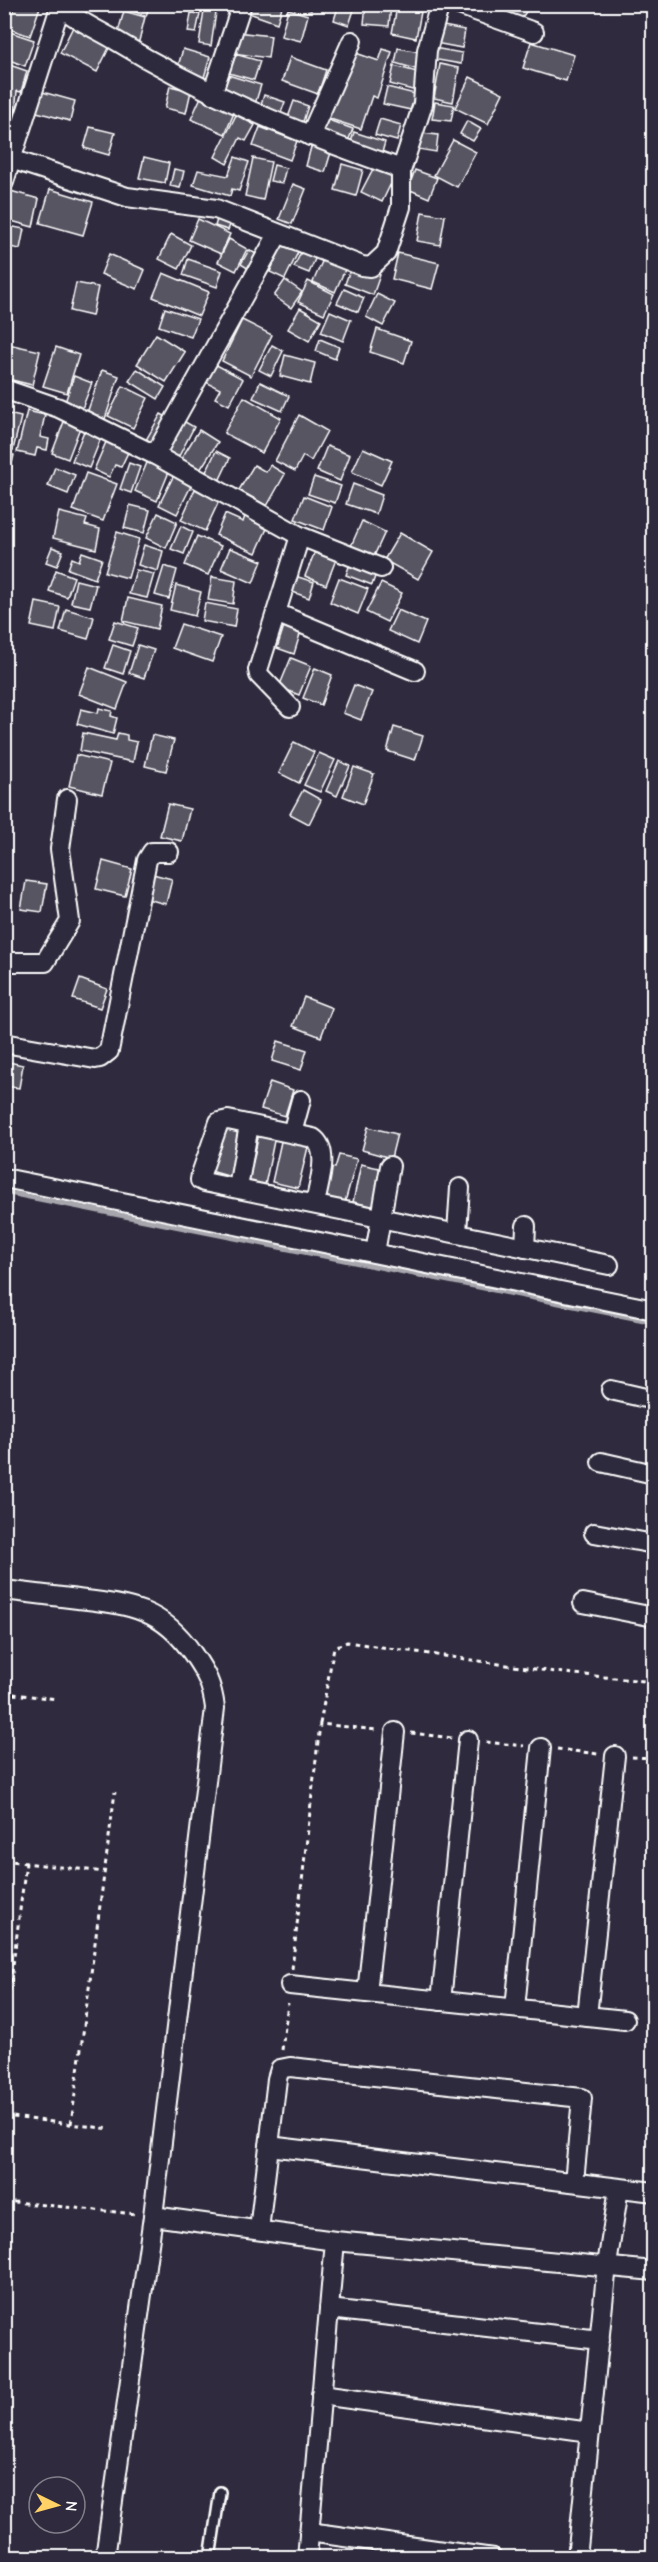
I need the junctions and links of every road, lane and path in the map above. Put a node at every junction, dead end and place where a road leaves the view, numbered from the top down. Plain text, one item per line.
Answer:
1 (242, 4) edge
2 (440, 4) edge
3 (458, 5) edge
4 (58, 6) edge
5 (534, 32) dead end
6 (352, 42) dead end
7 (213, 94) junction
8 (310, 136) junction
9 (11, 159) junction
10 (401, 171) junction
11 (4, 183) edge
12 (278, 234) junction
13 (4, 389) edge
14 (155, 455) junction
15 (300, 536) junction
16 (381, 568) dead end
17 (276, 613) junction
18 (415, 671) dead end
19 (290, 707) dead end
20 (67, 799) dead end
21 (169, 852) dead end
22 (4, 962) edge
23 (4, 1043) edge
24 (301, 1100) dead end
25 (249, 1125) junction
26 (292, 1133) junction
27 (390, 1166) dead end
28 (4, 1178) edge
29 (238, 1188) junction
30 (460, 1188) dead end
31 (315, 1204) junction
32 (382, 1218) junction
33 (526, 1226) dead end
34 (457, 1232) junction
35 (525, 1248) junction
36 (375, 1253) junction
37 (609, 1265) dead end
38 (654, 1310) edge
39 (611, 1390) dead end
40 (654, 1400) edge
41 (601, 1462) dead end
42 (654, 1474) edge
43 (594, 1533) dead end
44 (654, 1544) edge
45 (4, 1590) edge
46 (583, 1603) dead end
47 (654, 1617) edge
48 (654, 1682) edge
49 (4, 1693) edge
50 (57, 1699) dead end
51 (320, 1724) dead end
52 (395, 1732) dead end
53 (468, 1740) dead end
54 (541, 1748) dead end
55 (615, 1756) dead end
56 (115, 1792) dead end
57 (4, 1860) edge
58 (26, 1863) junction
59 (105, 1872) junction
60 (290, 1984) dead end
61 (367, 1993) junction
62 (441, 2001) junction
63 (515, 2008) junction
64 (587, 2016) junction
65 (625, 2020) dead end
66 (4, 2036) edge
67 (4, 2116) edge
68 (71, 2124) junction
69 (111, 2129) dead end
70 (269, 2146) junction
71 (574, 2181) junction
72 (619, 2188) junction
73 (654, 2192) edge
74 (4, 2201) edge
75 (153, 2216) junction
76 (259, 2230) junction
77 (335, 2241) junction
78 (607, 2265) junction
79 (654, 2271) edge
80 (329, 2309) junction
81 (600, 2340) junction
82 (321, 2395) junction
83 (590, 2432) junction
84 (220, 2492) dead end
85 (309, 2532) junction
86 (105, 2558) edge
87 (210, 2558) edge
88 (307, 2558) edge
89 (493, 2558) edge
90 (577, 2558) edge

1 - 7 street
2 - 10 street
3 - 5 street
4 - 7 street
4 - 9 street
6 - 8 street
7 - 8 street
8 - 10 street
9 - 11 street
9 - 12 street
10 - 12 street
12 - 14 street
13 - 14 street
14 - 15 street
15 - 16 street
15 - 17 street
17 - 18 street
17 - 19 street
20 - 22 street
21 - 23 street
24 - 26 street
25 - 26 street
25 - 29 street
25 - 29 street
26 - 31 street
27 - 32 street
28 - 36 street
29 - 31 street
30 - 34 street
31 - 32 street
32 - 34 street
32 - 36 street
33 - 35 street
34 - 35 street
35 - 37 street
36 - 38 street
39 - 40 street
41 - 42 street
43 - 44 street
45 - 75 street
46 - 47 street
48 - 51 path
49 - 50 path
52 - 61 street
53 - 62 street
54 - 63 street
55 - 64 street
56 - 59 path
57 - 58 path
58 - 59 path
58 - 66 path
59 - 68 path
60 - 61 street
61 - 62 street
62 - 63 street
63 - 64 street
64 - 65 street
67 - 68 path
68 - 69 path
70 - 71 street
70 - 71 street
70 - 76 street
71 - 72 street
72 - 73 street
72 - 78 street
74 - 75 path
75 - 76 street
75 - 86 street
76 - 77 street
77 - 78 street
77 - 80 street
78 - 79 street
78 - 81 street
80 - 81 street
80 - 82 street
81 - 83 street
82 - 83 street
82 - 85 street
83 - 90 street
84 - 87 lane
85 - 88 street
85 - 89 street

